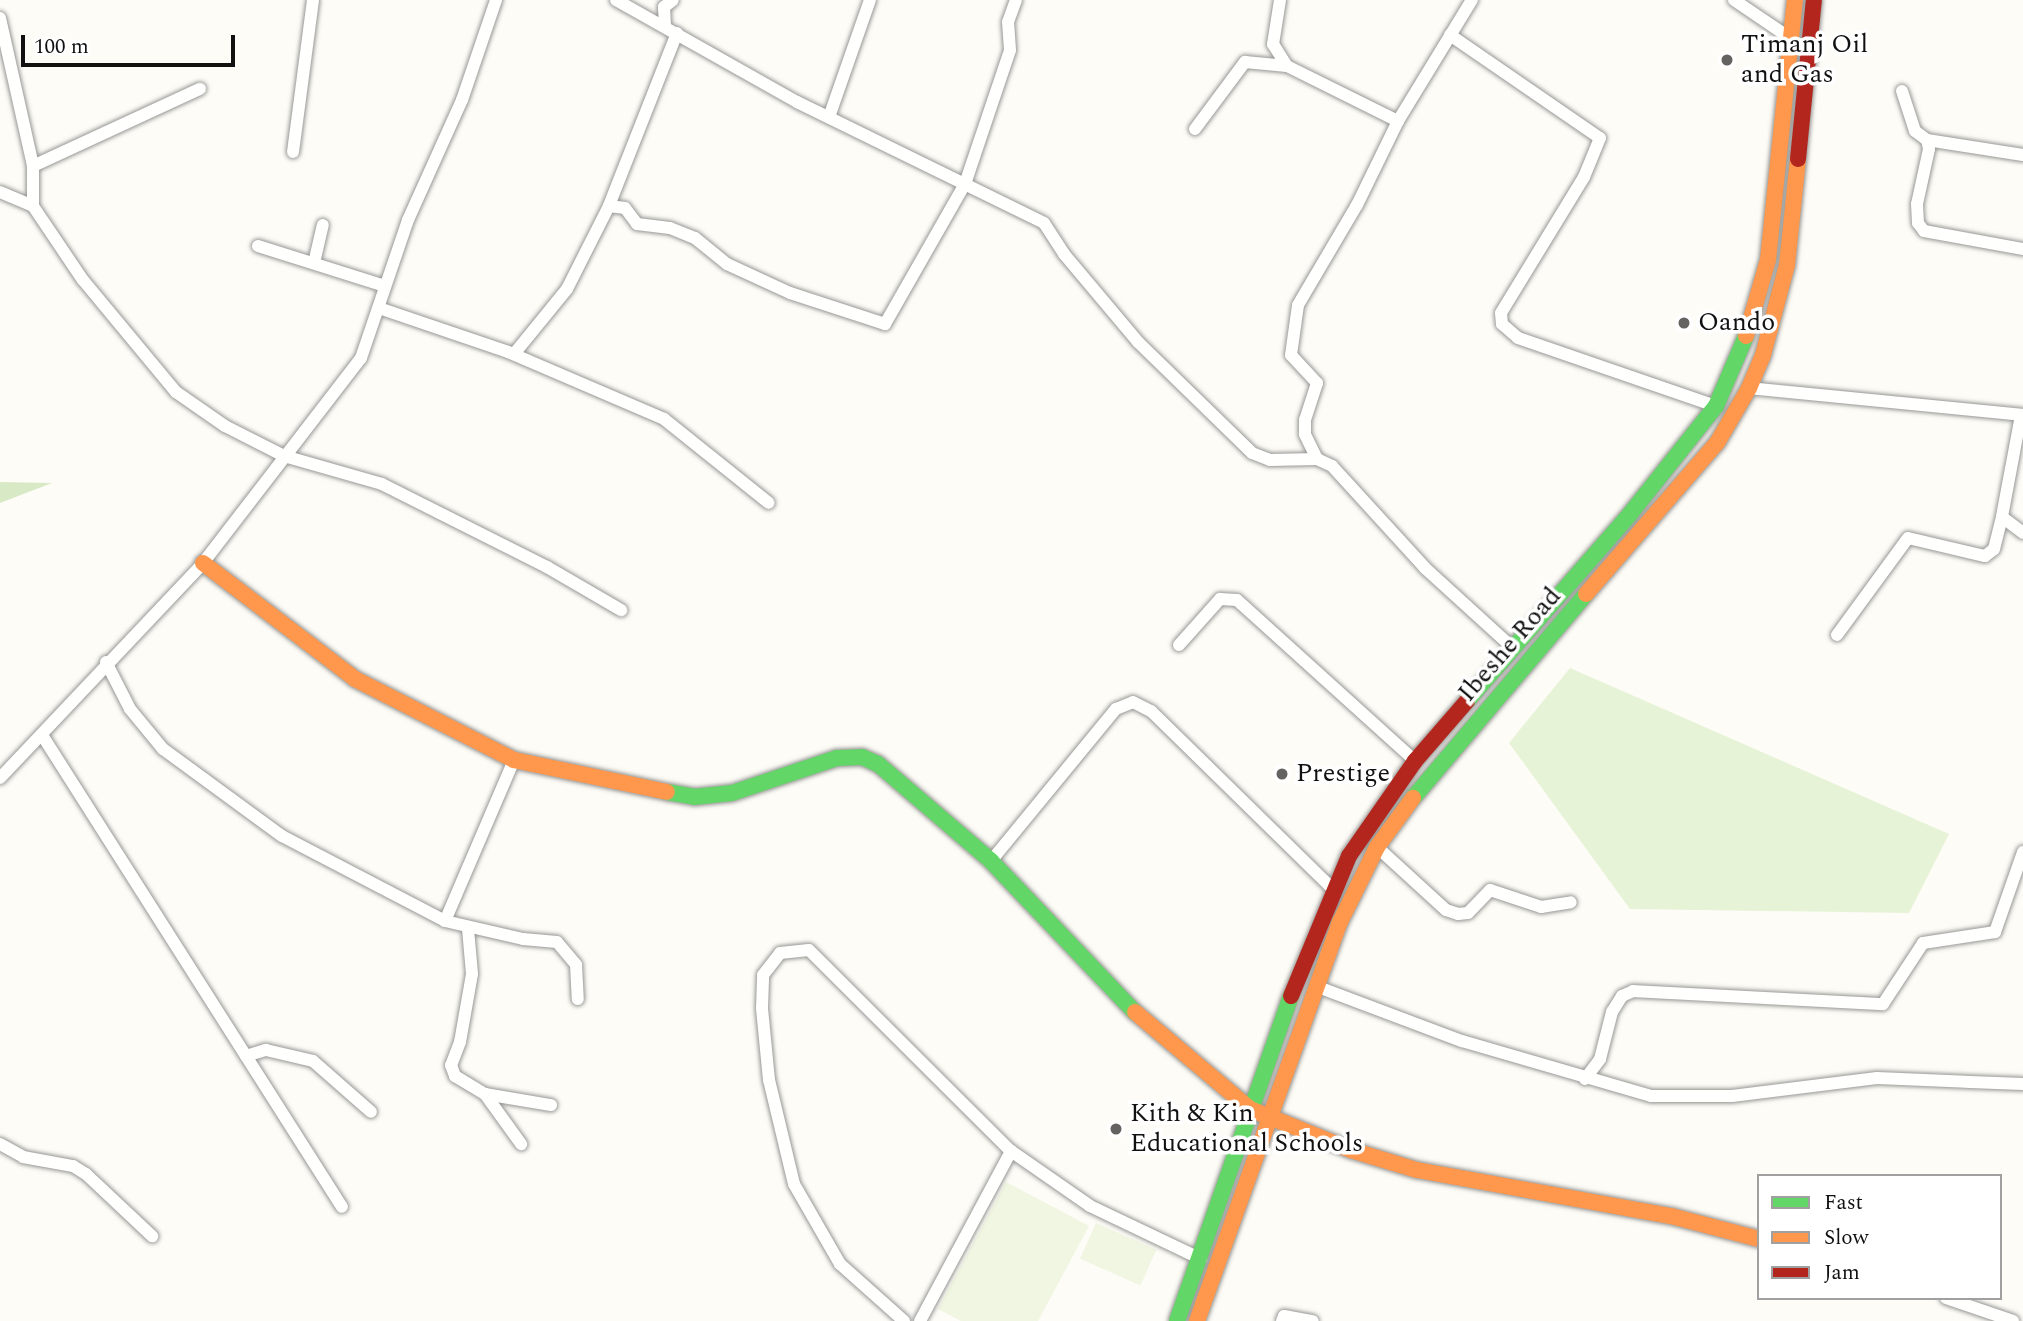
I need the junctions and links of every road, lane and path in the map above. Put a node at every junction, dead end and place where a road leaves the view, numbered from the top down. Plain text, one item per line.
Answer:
1 (313, 0) edge
2 (496, 0) edge
3 (616, 0) edge
4 (673, 0) edge
5 (870, 0) edge
6 (1016, 0) edge
7 (1280, 0) edge
8 (1472, 0) edge
9 (1734, 0) edge
10 (1795, 0) edge
11 (1814, 0) edge
12 (0, 18) edge
13 (665, 26) junction
14 (677, 33) junction
15 (1450, 35) junction
16 (1793, 40) junction
17 (1286, 66) junction
18 (200, 89) dead end
19 (1902, 91) dead end
20 (829, 117) junction
21 (1398, 121) junction
22 (1195, 129) dead end
23 (1927, 140) junction
24 (293, 152) dead end
25 (2023, 155) edge
26 (33, 166) junction
27 (965, 184) junction
28 (0, 192) edge
29 (33, 206) junction
30 (609, 206) junction
31 (323, 225) dead end
32 (258, 246) dead end
33 (2023, 249) edge
34 (314, 263) junction
35 (385, 286) junction
36 (379, 308) junction
37 (514, 354) junction
38 (1749, 388) junction
39 (1716, 406) junction
40 (2022, 415) edge
41 (284, 456) junction
42 (1317, 459) junction
43 (769, 503) dead end
44 (2002, 517) junction
45 (2023, 533) edge
46 (203, 563) junction
47 (621, 610) dead end
48 (1837, 635) dead end
49 (1179, 645) dead end
50 (1513, 648) junction
51 (106, 662) junction
52 (42, 735) junction
53 (514, 760) junction
54 (1415, 761) junction
55 (0, 778) edge
56 (1377, 847) junction
57 (2023, 852) edge
58 (991, 861) junction
59 (1332, 888) junction
60 (1571, 902) dead end
61 (444, 921) junction
62 (468, 929) junction
63 (1318, 987) junction
64 (578, 999) dead end
65 (246, 1056) junction
66 (1585, 1079) junction
67 (2023, 1084) edge
68 (485, 1094) junction
69 (551, 1105) dead end
70 (1250, 1109) junction
71 (371, 1112) dead end
72 (1269, 1116) junction
73 (0, 1144) edge
74 (521, 1144) dead end
75 (1012, 1151) junction
76 (342, 1207) dead end
77 (152, 1236) dead end
78 (1757, 1238) edge
79 (1201, 1259) junction
80 (1952, 1300) edge
81 (904, 1321) edge
82 (920, 1321) edge
83 (1177, 1321) edge
84 (1197, 1321) edge
85 (1282, 1321) edge
86 (1312, 1321) edge
87 (2013, 1321) edge

1 - 24 street
2 - 35 street
3 - 13 street
4 - 13 street
5 - 20 street
6 - 27 street
7 - 17 street
8 - 15 street
9 - 16 street
10 - 16 main road, Ibeshe Road
11 - 38 main road, Ibeshe Road
12 - 26 street
13 - 14 street
14 - 20 street
14 - 30 street
15 - 21 street
15 - 39 street
16 - 39 main road, Ibeshe Road
17 - 21 street
17 - 22 street
18 - 26 street
19 - 23 street
20 - 27 street
21 - 42 street
23 - 25 street
23 - 33 street
26 - 29 street
27 - 30 street
27 - 42 street
28 - 29 street
29 - 41 street
30 - 37 street
31 - 34 street
32 - 34 street
34 - 35 street
35 - 36 street
36 - 37 street
36 - 41 street
37 - 43 street
38 - 40 street
38 - 56 main road, Ibeshe Road
39 - 50 main road, Ibeshe Road
40 - 44 street
41 - 46 street
41 - 47 street
42 - 50 street
44 - 45 street
44 - 48 street
46 - 51 street
46 - 53 main road
49 - 54 street
50 - 54 main road, Ibeshe Road
51 - 52 street
51 - 61 street
52 - 55 street
52 - 65 street
53 - 58 main road
53 - 61 street
54 - 59 main road, Ibeshe Road
56 - 60 street
56 - 63 main road, Ibeshe Road
57 - 66 street
58 - 59 street
58 - 70 main road
59 - 70 main road, Ibeshe Road
61 - 62 street
62 - 64 street
62 - 68 street
63 - 66 street
63 - 72 main road, Ibeshe Road
65 - 71 street
65 - 76 street
66 - 67 street
68 - 69 street
68 - 74 street
70 - 72 main road
70 - 79 main road, Ibeshe Road
72 - 78 main road
72 - 84 main road, Ibeshe Road
73 - 77 street
75 - 79 street
75 - 81 street
75 - 82 street
79 - 83 main road, Ibeshe Road
80 - 87 street
85 - 86 street

